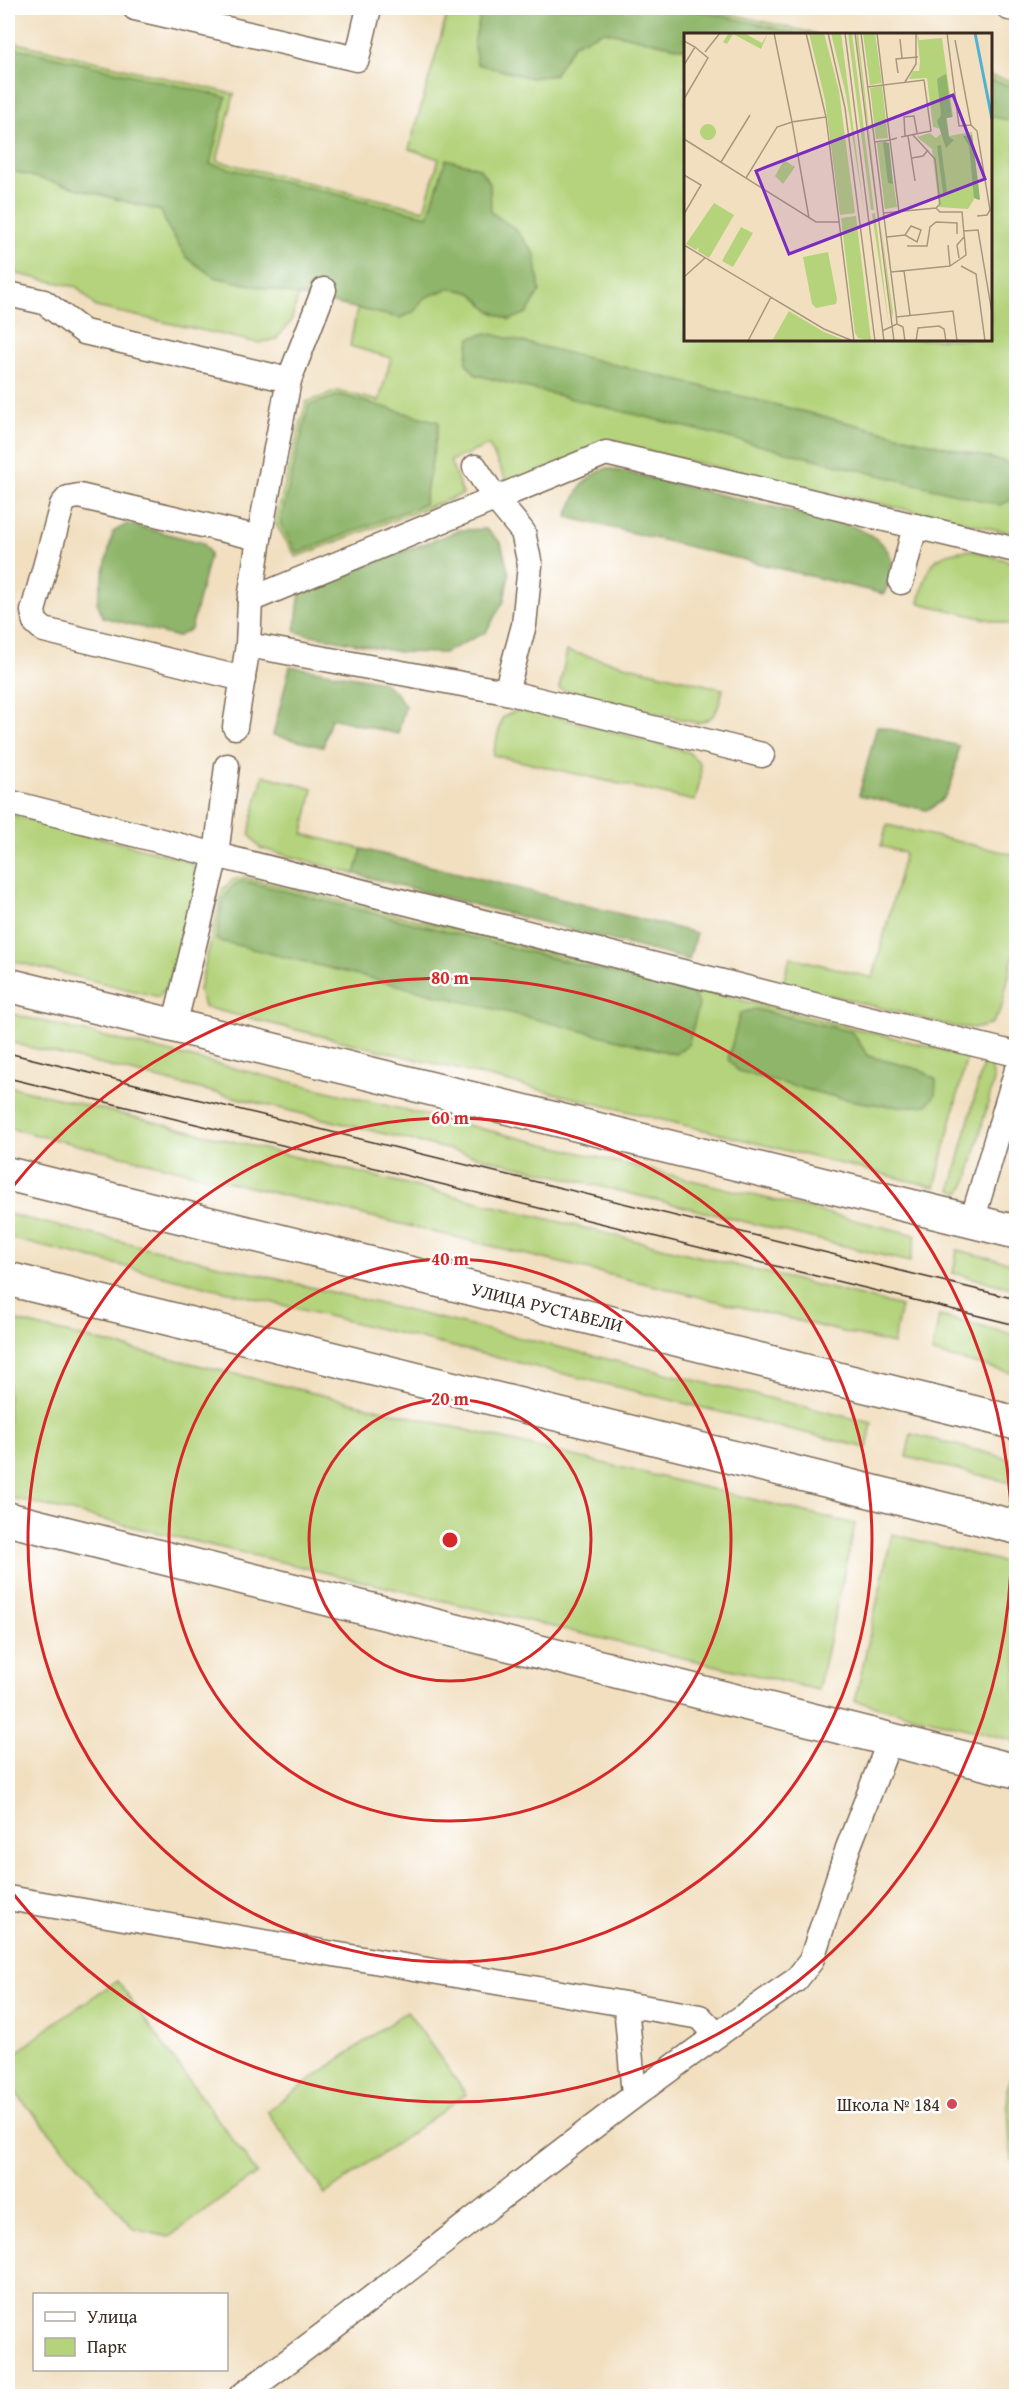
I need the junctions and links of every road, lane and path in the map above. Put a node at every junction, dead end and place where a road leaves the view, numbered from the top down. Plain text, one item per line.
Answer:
1 (135, 8) edge
2 (369, 8) edge
3 (1009, 8) edge
4 (1017, 9) edge
5 (324, 290) dead end
6 (8, 294) edge
7 (289, 380) junction
8 (475, 467) dead end
9 (495, 498) junction
10 (915, 526) junction
11 (259, 538) junction
12 (1017, 550) edge
13 (901, 582) dead end
14 (250, 600) junction
15 (248, 645) junction
16 (243, 679) junction
17 (506, 692) junction
18 (235, 726) dead end
19 (762, 756) dead end
20 (227, 766) dead end
21 (8, 802) edge
22 (216, 855) junction
23 (8, 985) edge
24 (174, 1026) junction
25 (1017, 1054) edge
26 (1017, 1073) edge
27 (8, 1174) edge
28 (972, 1221) junction
29 (1017, 1232) edge
30 (8, 1279) edge
31 (1017, 1423) edge
32 (8, 1519) edge
33 (1017, 1527) edge
34 (890, 1740) junction
35 (1017, 1771) edge
36 (8, 1898) edge
37 (626, 2005) junction
38 (717, 2035) junction
39 (634, 2095) junction
40 (241, 2397) edge

1 - 2 lane
3 - 4 lane
5 - 7 lane
6 - 7 lane
7 - 11 lane
8 - 9 lane
9 - 10 lane
9 - 14 lane
9 - 17 lane
10 - 12 lane
10 - 13 lane
11 - 14 lane
11 - 16 lane
14 - 15 lane
15 - 16 lane
15 - 17 lane
16 - 18 lane
17 - 19 lane
20 - 22 lane
21 - 22 lane
22 - 24 lane
22 - 25 lane
23 - 24 street
24 - 28 street
26 - 28 lane
27 - 31 street, УЛИЦА РУСТАВЕЛИ
28 - 29 street
30 - 33 street
32 - 34 street
34 - 35 street
34 - 38 lane
36 - 37 lane
37 - 38 lane
37 - 39 lane
38 - 39 lane
39 - 40 lane

